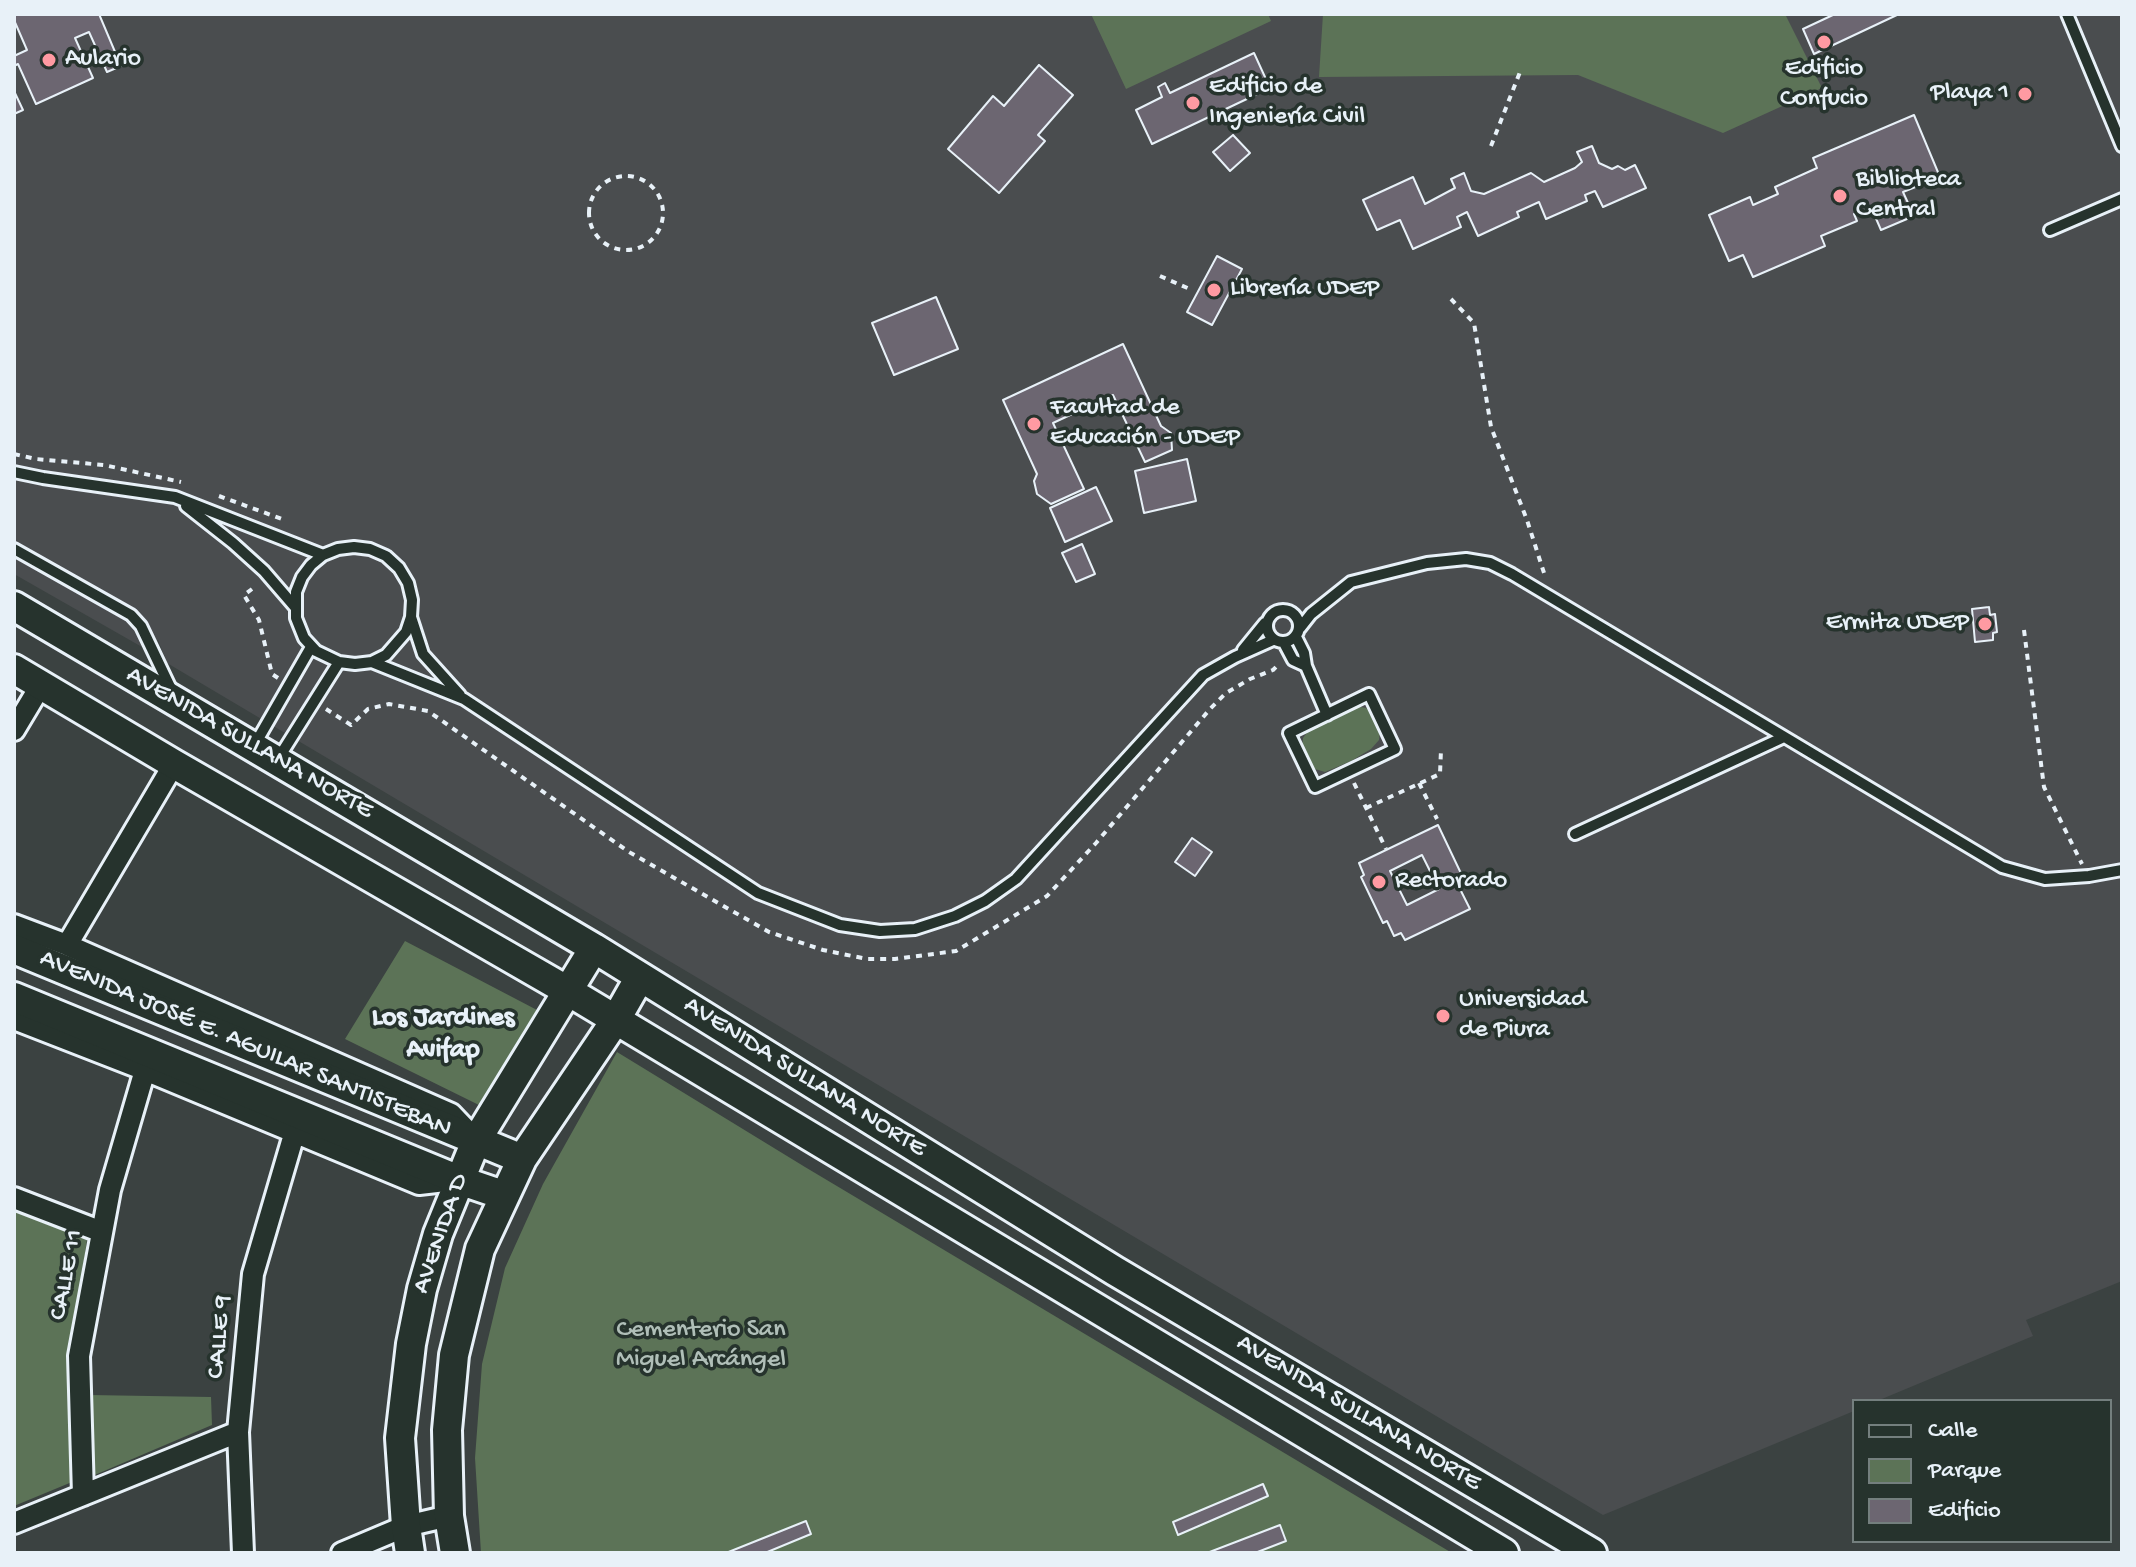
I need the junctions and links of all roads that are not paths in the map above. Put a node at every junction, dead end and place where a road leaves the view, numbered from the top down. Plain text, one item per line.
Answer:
1 (2067, 14) edge
2 (2122, 146) edge
3 (2122, 199) edge
4 (2050, 230) dead end
5 (14, 472) edge
6 (175, 497) junction
7 (14, 549) edge
8 (323, 555) junction
9 (14, 606) edge
10 (295, 607) junction
11 (1319, 609) junction
12 (1286, 610) junction
13 (411, 617) junction
14 (1268, 619) junction
15 (1298, 632) junction
16 (1282, 645) junction
17 (311, 647) junction
18 (1235, 657) junction
19 (339, 662) junction
20 (372, 662) junction
21 (1306, 666) junction
22 (14, 669) edge
23 (41, 685) junction
24 (464, 699) junction
25 (178, 702) junction
26 (1327, 715) junction
27 (14, 730) edge
28 (1784, 737) junction
29 (266, 753) junction
30 (174, 764) junction
31 (1575, 834) dead end
32 (2122, 870) edge
33 (14, 925) edge
34 (67, 945) junction
35 (594, 948) junction
36 (14, 949) edge
37 (640, 977) junction
38 (568, 991) junction
39 (14, 997) edge
40 (14, 1019) edge
41 (615, 1021) junction
42 (145, 1070) junction
43 (295, 1131) junction
44 (476, 1141) junction
45 (522, 1159) junction
46 (459, 1180) junction
47 (503, 1195) junction
48 (14, 1198) edge
49 (102, 1232) junction
50 (238, 1432) junction
51 (83, 1495) junction
52 (449, 1516) junction
53 (14, 1523) edge
54 (408, 1540) edge
55 (243, 1553) edge
56 (342, 1553) edge
57 (455, 1553) edge
58 (1504, 1553) edge
59 (1592, 1553) edge

1 - 2 lane
3 - 4 lane
5 - 6 lane
6 - 8 lane
6 - 10 lane
7 - 25 lane
8 - 10 lane
8 - 13 lane
9 - 25 main road, AVENIDA SULLANA NORTE
10 - 17 lane
11 - 12 lane
11 - 15 lane
11 - 28 lane
12 - 14 lane
12 - 15 lane
13 - 20 lane
13 - 24 lane
14 - 16 lane
14 - 18 lane
15 - 16 lane
15 - 21 lane
16 - 18 lane
16 - 21 lane
17 - 19 lane
17 - 29 lane
18 - 24 lane
19 - 20 lane
19 - 29 lane
20 - 24 lane
21 - 26 lane
22 - 23 main road, AVENIDA SULLANA NORTE
23 - 27 street
23 - 30 main road, AVENIDA SULLANA NORTE
25 - 29 main road, AVENIDA SULLANA NORTE
26 - 26 lane
28 - 31 lane
28 - 32 lane
29 - 35 main road, AVENIDA SULLANA NORTE
30 - 34 street
30 - 38 main road, AVENIDA SULLANA NORTE
33 - 34 street, AVENIDA JOSÉ E. AGUILAR SANTISTEBAN
34 - 44 street, AVENIDA JOSÉ E. AGUILAR SANTISTEBAN
35 - 37 main road, AVENIDA SULLANA NORTE
35 - 38 main road, AVENIDA D
36 - 44 main road, AVENIDA JOSÉ E. AGUILAR SANTISTEBAN
37 - 41 main road, AVENIDA D
37 - 59 main road, AVENIDA SULLANA NORTE
38 - 41 main road, AVENIDA SULLANA NORTE
38 - 44 main road, AVENIDA D
39 - 46 main road, AVENIDA JOSÉ E. AGUILAR SANTISTEBAN
40 - 42 street, AVENIDA JOSÉ E. AGUILAR SANTISTEBAN
41 - 45 main road, AVENIDA D
41 - 58 main road, AVENIDA SULLANA NORTE
42 - 43 street, AVENIDA JOSÉ E. AGUILAR SANTISTEBAN
42 - 49 street, CALLE 11
43 - 46 street, AVENIDA JOSÉ E. AGUILAR SANTISTEBAN
43 - 50 street, CALLE 9
44 - 45 main road, AVENIDA JOSÉ E. AGUILAR SANTISTEBAN
44 - 46 main road, AVENIDA D
45 - 47 main road, AVENIDA D
46 - 47 main road, AVENIDA JOSÉ E. AGUILAR SANTISTEBAN
46 - 54 main road, AVENIDA D
47 - 52 main road, AVENIDA D
48 - 49 street
49 - 51 street, CALLE 11
50 - 51 street
50 - 55 street, CALLE 9
51 - 53 street
52 - 54 street
52 - 57 main road, AVENIDA D
54 - 56 street

